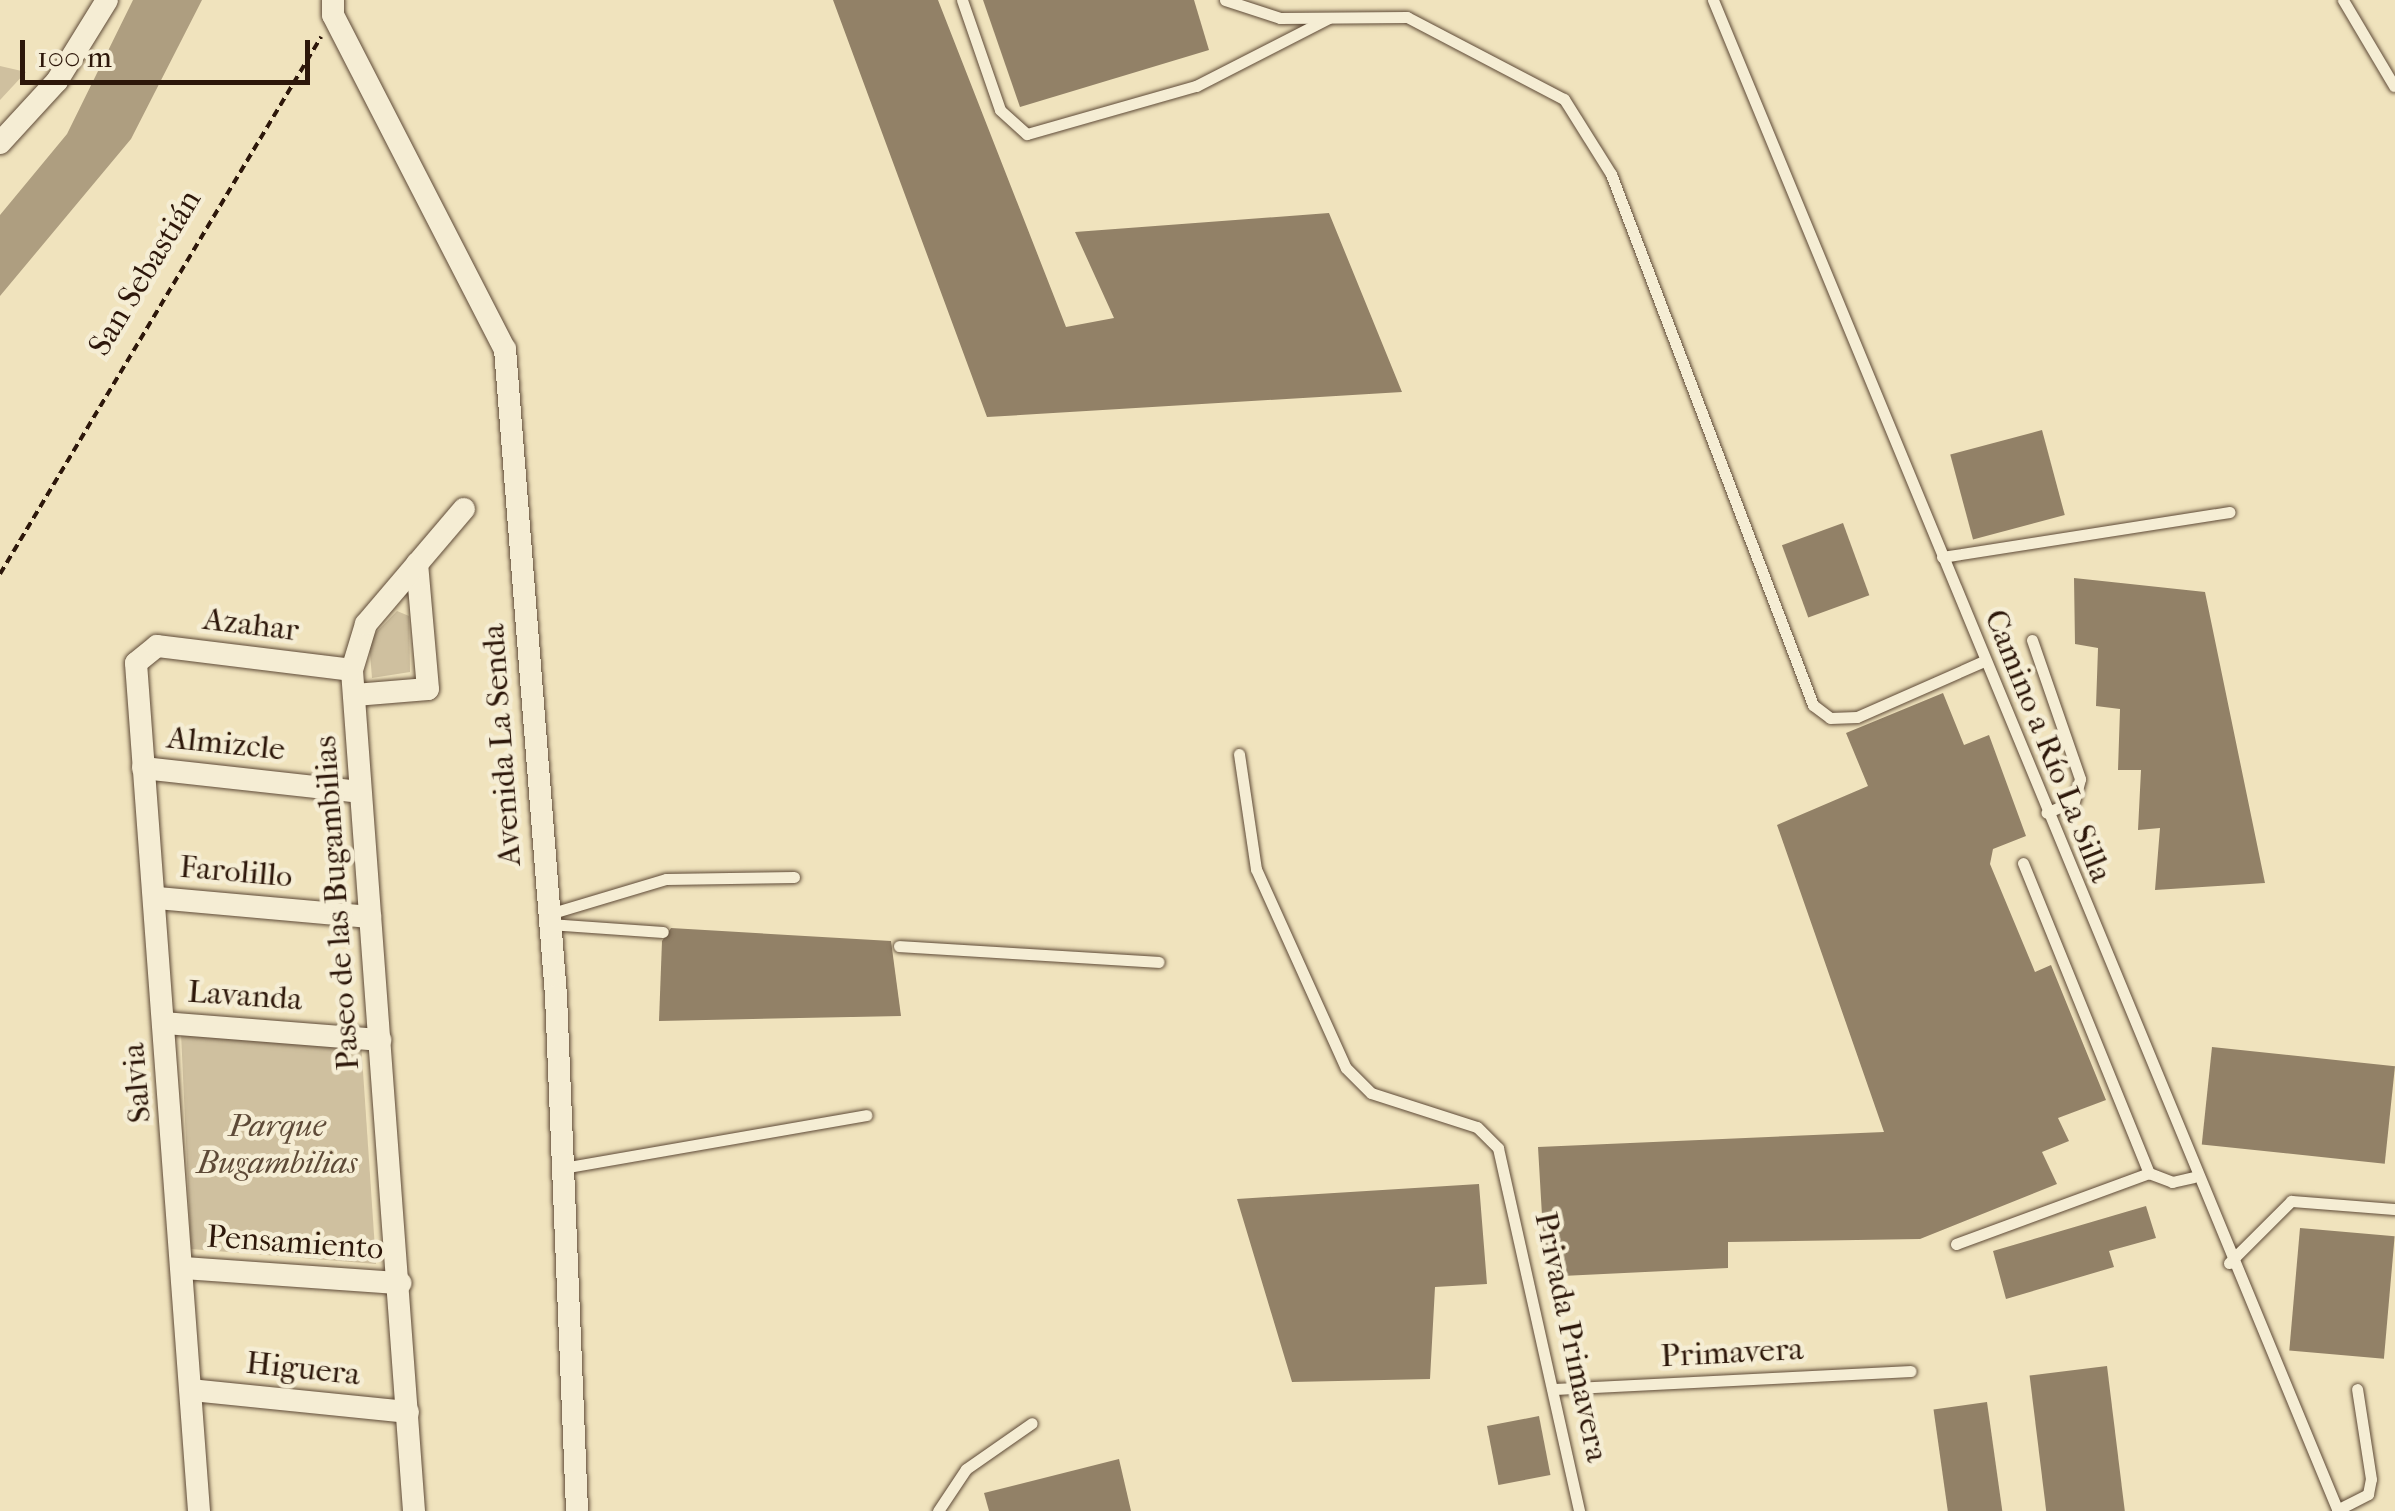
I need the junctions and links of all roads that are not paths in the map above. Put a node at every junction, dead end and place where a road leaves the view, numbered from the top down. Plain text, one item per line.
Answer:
1 (107, 0) edge
2 (962, 0) edge
3 (1225, 0) edge
4 (1713, 0) edge
5 (2344, 0) edge
6 (333, 8) edge
7 (1333, 16) junction
8 (2394, 86) edge
9 (0, 143) edge
10 (464, 509) dead end
11 (2230, 512) dead end
12 (1942, 557) junction
13 (416, 563) junction
14 (2032, 640) dead end
15 (144, 652) joint
16 (1984, 661) junction
17 (352, 670) junction
18 (355, 694) junction
19 (1239, 754) dead end
20 (144, 768) junction
21 (360, 792) junction
22 (2046, 813) junction
23 (2023, 863) dead end
24 (794, 878) dead end
25 (157, 898) junction
26 (370, 917) junction
27 (549, 919) junction
28 (663, 932) dead end
29 (899, 946) dead end
30 (1159, 962) dead end
31 (164, 1023) junction
32 (380, 1040) junction
33 (866, 1116) dead end
34 (563, 1168) junction
35 (2149, 1173) junction
36 (2193, 1177) junction
37 (2395, 1209) edge
38 (1956, 1244) dead end
39 (2229, 1263) junction
40 (184, 1268) junction
41 (400, 1283) junction
42 (1911, 1372) dead end
43 (2357, 1389) dead end
44 (191, 1390) junction
45 (1555, 1390) junction
46 (408, 1412) junction
47 (1032, 1424) dead end
48 (2338, 1510) edge
49 (199, 1511) edge
50 (414, 1511) edge
51 (576, 1511) edge
52 (938, 1511) edge
53 (1580, 1511) edge

1 - 9 street
2 - 7 lane
3 - 7 lane
4 - 12 lane, Camino a Río La Silla
5 - 8 lane
6 - 27 street, Avenida La Senda
7 - 16 lane
10 - 13 street, Paseo de las Bugambilias
11 - 12 lane
12 - 16 lane, Camino a Río La Silla
13 - 17 street, Paseo de las Bugambilias
13 - 18 street
14 - 22 lane
15 - 17 street, Azahar
15 - 20 street, Salvia
16 - 22 lane, Camino a Río La Silla
17 - 18 street, Paseo de las Bugambilias
18 - 21 street, Paseo de las Bugambilias
19 - 45 lane, Privada Primavera
20 - 21 street, Almizcle
20 - 25 street, Salvia
21 - 26 street, Paseo de las Bugambilias
22 - 36 lane, Camino a Río La Silla
23 - 35 lane
24 - 27 lane
25 - 26 street, Farolillo
25 - 31 street, Salvia
26 - 32 street, Paseo de las Bugambilias
27 - 28 lane
27 - 34 street, Avenida La Senda
29 - 30 lane
31 - 32 street, Lavanda
31 - 40 street, Salvia
32 - 41 street, Paseo de las Bugambilias
33 - 34 lane
34 - 51 street, Avenida La Senda
35 - 36 lane
35 - 38 lane
36 - 39 lane, Camino a Río La Silla
37 - 39 lane
39 - 48 lane, Camino a Río La Silla
40 - 41 street, Pensamiento
40 - 44 street, Salvia
41 - 46 street, Paseo de las Bugambilias
42 - 45 lane, Primavera
43 - 48 lane
44 - 46 street, Higuera
44 - 49 street, Salvia
45 - 53 lane, Privada Primavera
46 - 50 street, Paseo de las Bugambilias
47 - 52 lane

